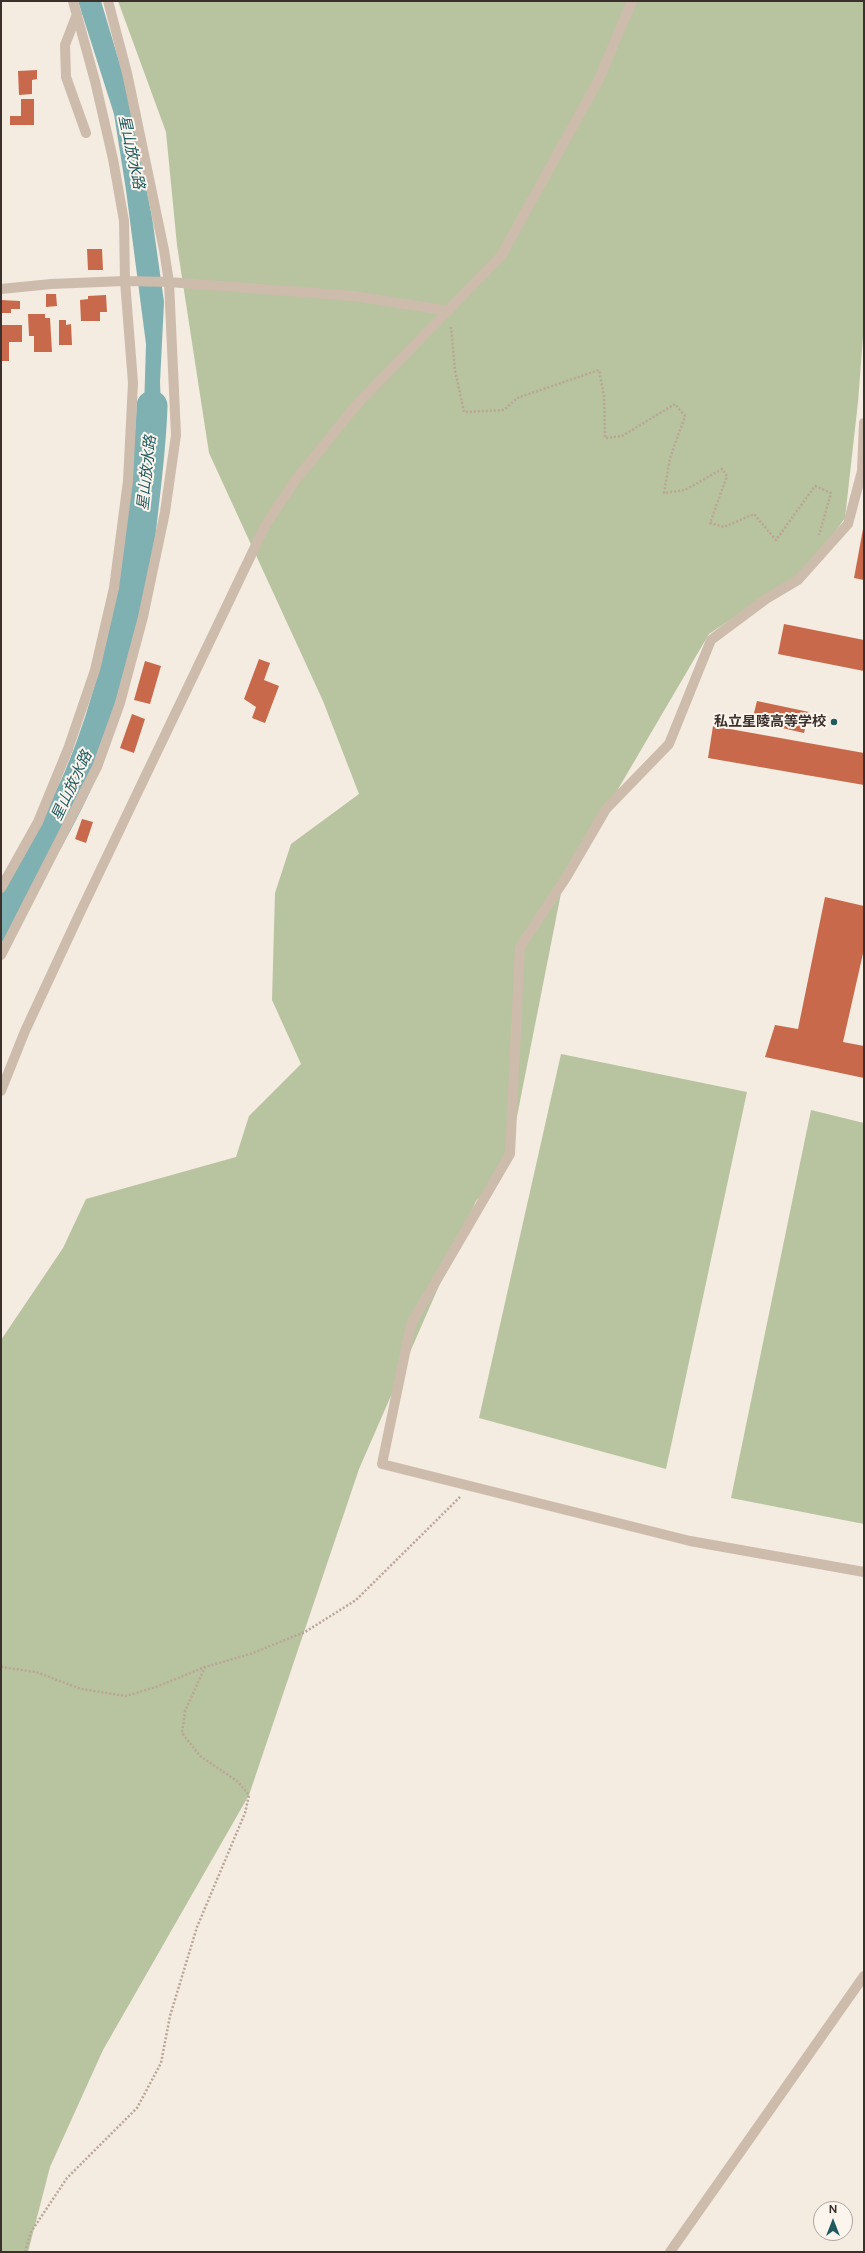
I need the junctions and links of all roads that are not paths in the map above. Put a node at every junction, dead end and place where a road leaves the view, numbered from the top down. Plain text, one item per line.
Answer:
1 (73, 1) edge
2 (108, 1) edge
3 (632, 1) edge
4 (77, 14) junction
5 (86, 133) dead end
6 (125, 280) junction
7 (169, 282) junction
8 (1, 289) edge
9 (449, 311) junction
10 (864, 423) edge
11 (1, 888) edge
12 (1, 955) edge
13 (1, 1090) edge
14 (864, 1572) edge
15 (864, 1976) edge
16 (670, 2252) edge

1 - 4 street
2 - 7 street
3 - 9 street
4 - 5 street
4 - 6 street
6 - 7 street
6 - 8 street
6 - 11 street
7 - 9 street
7 - 12 street
9 - 13 street
10 - 14 street
15 - 16 street

